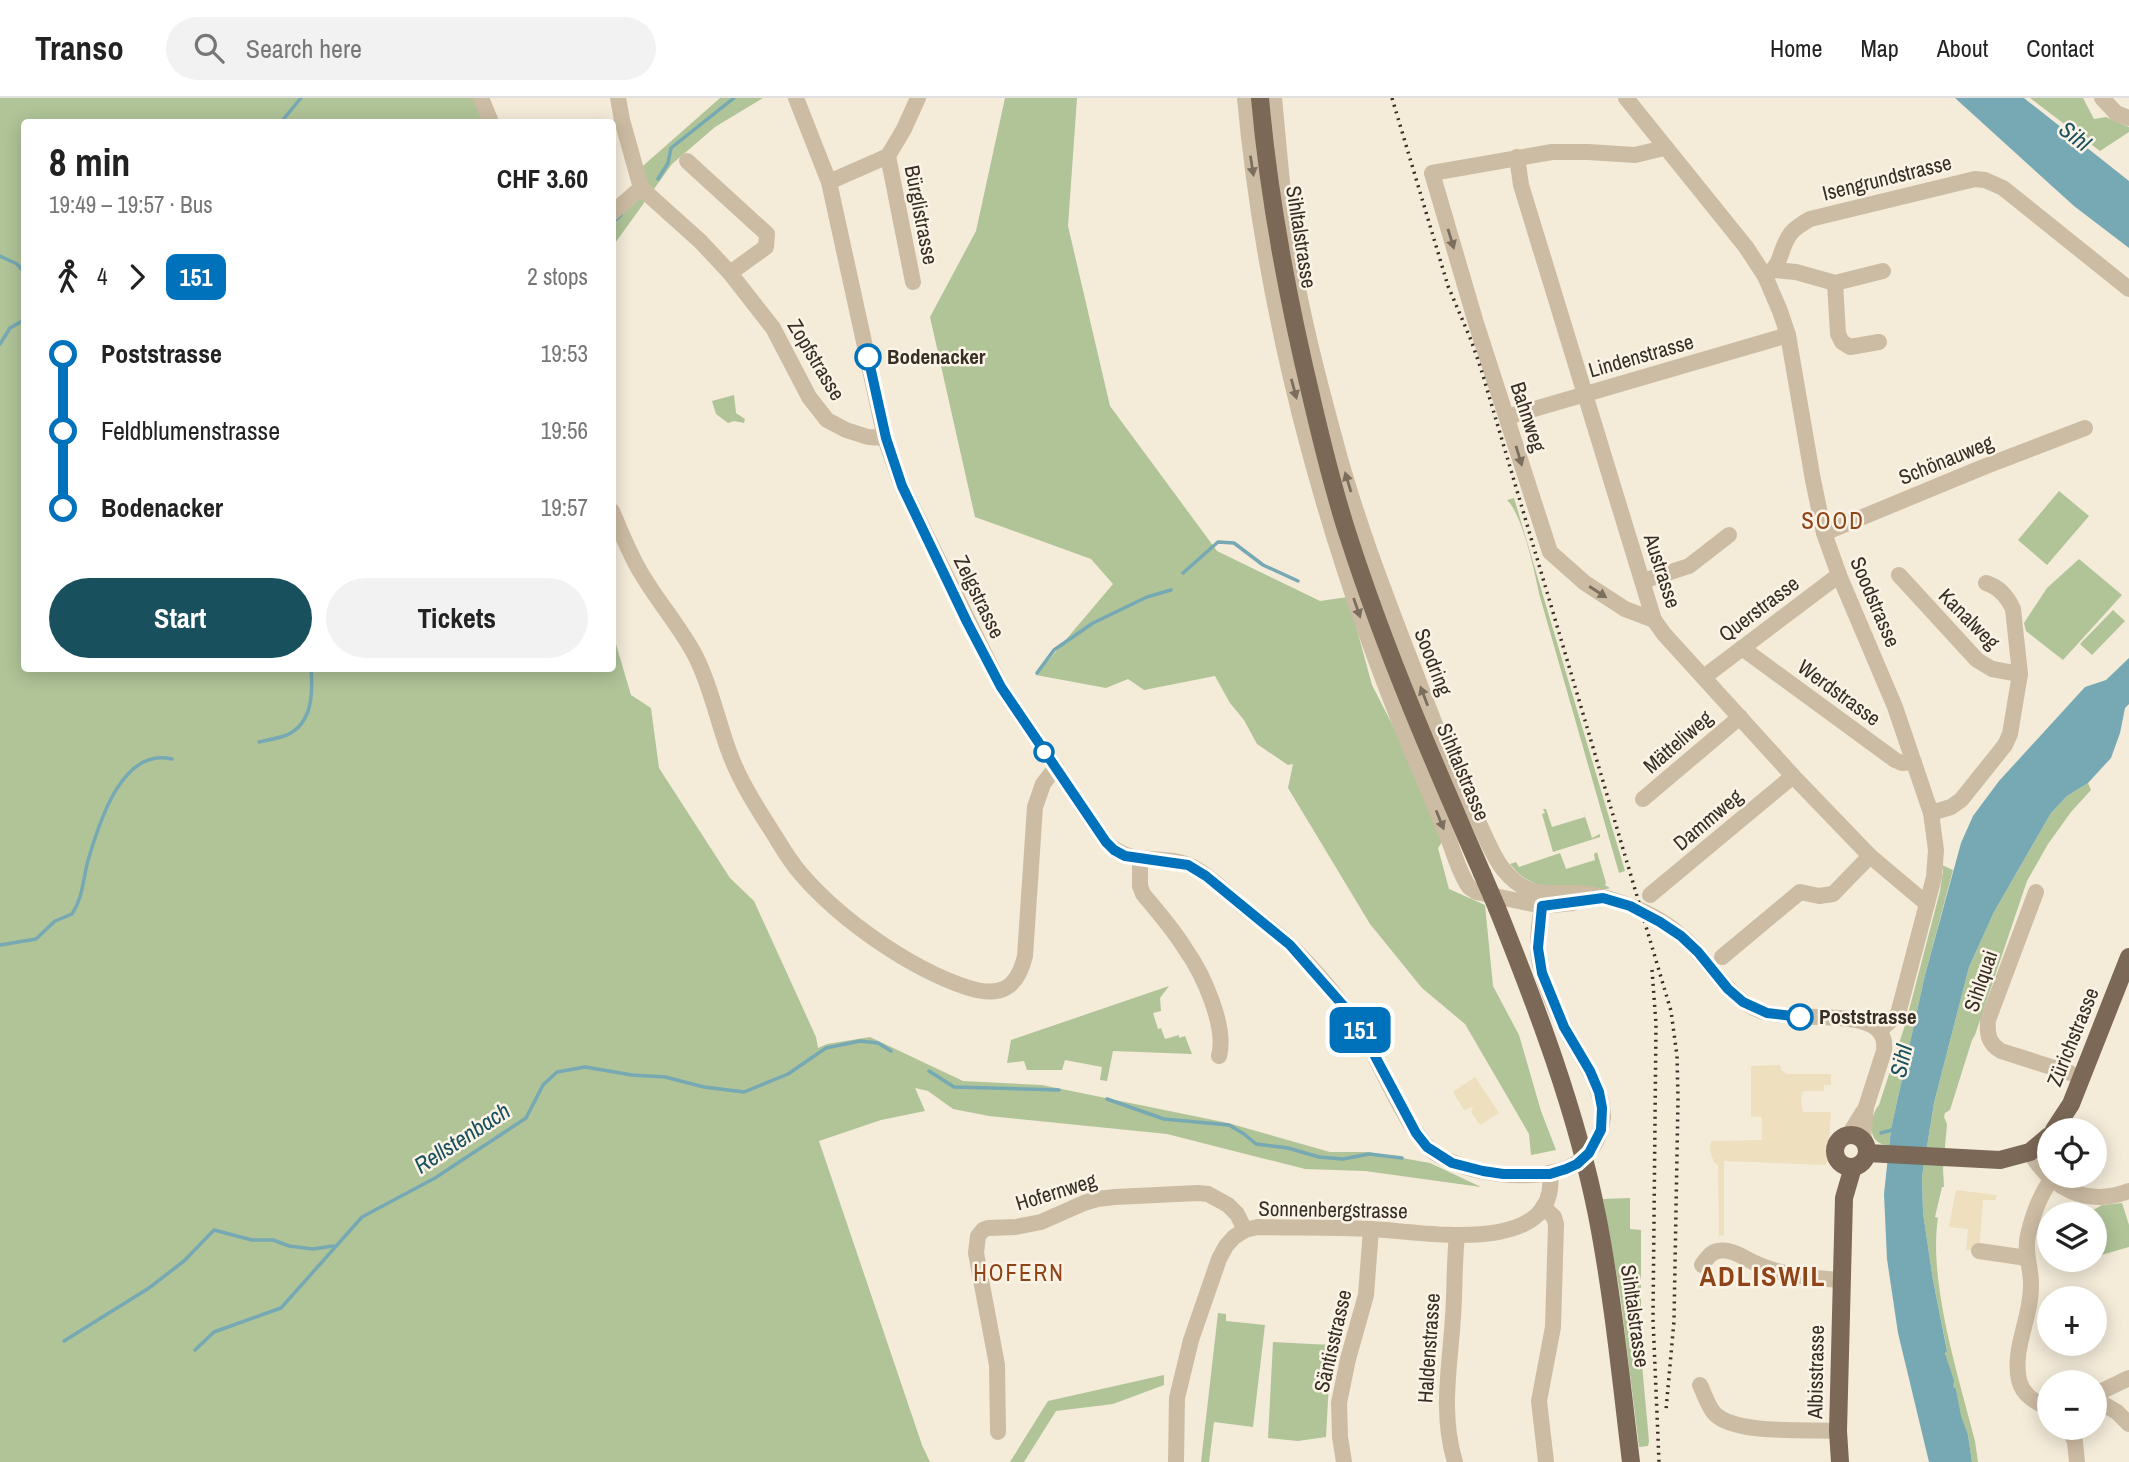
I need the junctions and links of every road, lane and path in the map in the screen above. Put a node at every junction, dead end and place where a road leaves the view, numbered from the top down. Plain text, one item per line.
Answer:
1 (481, 98) edge
2 (618, 98) edge
3 (796, 98) edge
4 (918, 98) edge
5 (1245, 98) edge
6 (1260, 98) edge
7 (1274, 98) edge
8 (1626, 98) edge
9 (2102, 98) edge
10 (2129, 118) edge
11 (490, 119) edge
12 (1664, 148) junction
13 (888, 156) junction
14 (1517, 158) junction
15 (687, 161) dead end
16 (829, 182) junction
17 (641, 188) junction
18 (616, 210) edge
19 (1883, 271) dead end
20 (730, 273) junction
21 (1769, 273) junction
22 (913, 282) dead end
23 (1835, 283) junction
24 (2129, 289) edge
25 (1787, 335) junction
26 (1879, 342) dead end
27 (1586, 395) junction
28 (1507, 417) junction
29 (2085, 428) dead end
30 (886, 438) junction
31 (616, 520) edge
32 (1824, 533) junction
33 (1729, 534) dead end
34 (1839, 575) junction
35 (1899, 575) dead end
36 (1643, 581) junction
37 (1986, 583) dead end
38 (1654, 620) junction
39 (1742, 648) junction
40 (2020, 674) junction
41 (1704, 677) junction
42 (1740, 717) junction
43 (1914, 762) junction
44 (1056, 767) junction
45 (1793, 776) junction
46 (1643, 799) dead end
47 (1931, 813) junction
48 (1870, 856) junction
49 (1140, 859) junction
50 (1504, 869) junction
51 (2036, 892) dead end
52 (1483, 894) junction
53 (1650, 895) dead end
54 (1543, 900) junction
55 (1927, 904) junction
56 (1722, 957) dead end
57 (2129, 957) edge
58 (1879, 1031) junction
59 (1219, 1056) dead end
60 (2070, 1073) dead end
61 (2062, 1118) edge
62 (1864, 1146) junction
63 (2037, 1146) edge
64 (2030, 1152) junction
65 (2037, 1164) edge
66 (1848, 1166) junction
67 (1550, 1174) junction
68 (2047, 1188) edge
69 (2067, 1188) edge
70 (2129, 1191) edge
71 (1543, 1207) junction
72 (1371, 1229) junction
73 (1245, 1230) junction
74 (1457, 1235) junction
75 (1979, 1251) dead end
76 (2027, 1258) junction
77 (1702, 1265) dead end
78 (1841, 1280) junction
79 (2129, 1378) edge
80 (1700, 1385) dead end
81 (2107, 1389) edge
82 (2037, 1402) edge
83 (2107, 1407) edge
84 (2129, 1424) edge
85 (1838, 1431) junction
86 (998, 1432) dead end
87 (2074, 1440) edge
88 (1176, 1462) edge
89 (1344, 1462) edge
90 (1455, 1462) edge
91 (1546, 1462) edge
92 (1631, 1462) edge
93 (1840, 1462) edge
94 (2077, 1462) edge

1 - 11 street
2 - 17 street
3 - 16 street, Zelgstrasse
4 - 13 street, Bürglistrasse
5 -> 52 street
6 - 92 main road, Sihltalstrasse, bridge
50 -> 7 street, Soodring
8 - 12 street, Soodstrasse
9 - 10 street
12 - 14 street
12 - 21 street, Soodstrasse
13 - 16 street, Bürglistrasse
13 - 22 street, Bürglistrasse
14 - 27 street, Austrasse
14 -> 28 street, Bahnweg
15 - 20 street
16 - 30 street, Zelgstrasse
17 - 18 street
17 - 20 street, Zopfstrasse
19 - 23 street
20 - 30 street, Zopfstrasse
21 - 23 street
21 - 24 street, Isengrundstrasse
21 - 25 street, Soodstrasse
23 - 26 street
25 - 27 street, Lindenstrasse
25 - 32 street, Soodstrasse
27 - 28 street, Lindenstrasse
27 - 36 street, Austrasse
28 -> 38 street, Bahnweg
29 - 32 street, Schönauweg
30 - 44 street, Zelgstrasse
31 - 44 street
32 - 34 street, Soodstrasse
33 - 36 street
34 - 39 street, Querstrasse
34 - 43 street, Soodstrasse
35 - 40 street, Kanalweg
36 - 38 street, Austrasse
37 - 40 street, Kanalweg
38 - 41 street, Austrasse
39 - 41 street, Querstrasse
39 - 43 street, Werdstrasse
40 - 47 street, Kanalweg
41 - 42 street, Austrasse
42 - 45 street, Austrasse
42 - 46 street, Mätteliweg
43 - 47 street, Soodstrasse
44 - 49 street, Zelgstrasse
45 - 48 street, Austrasse
45 - 53 street, Dammweg
47 - 55 street, Soodstrasse
48 - 55 street, Austrasse
48 - 56 street
49 - 59 street
49 - 67 street, Zelgstrasse
50 - 52 street
50 - 54 street
51 - 60 street, Sihlquai
52 - 54 street
54 - 58 street
54 - 67 street, Zelgstrasse, bridge
55 - 58 street, Soodstrasse
57 - 61 main road, Zürichstrasse
58 - 62 street
62 - 64 main road
62 - 66 main road
62 - 66 main road
63 - 64 main road
64 - 65 street
66 - 78 main road, Albisstrasse
67 - 71 street
68 - 76 street
69 - 70 street
71 - 74 street, Sonnenbergstrasse
71 - 91 street
72 - 73 street, Sonnenbergstrasse
72 - 74 street, Sonnenbergstrasse
72 - 89 street, Säntisstrasse
73 - 86 street, Hofernweg
73 - 88 street, Sonnenbergstrasse
74 - 90 street, Haldenstrasse
75 - 76 street
76 - 82 street
77 - 78 street
78 - 85 main road, Albisstrasse
79 - 81 street
80 - 85 street
83 - 84 street
85 - 93 main road, Albisstrasse
87 - 94 street

